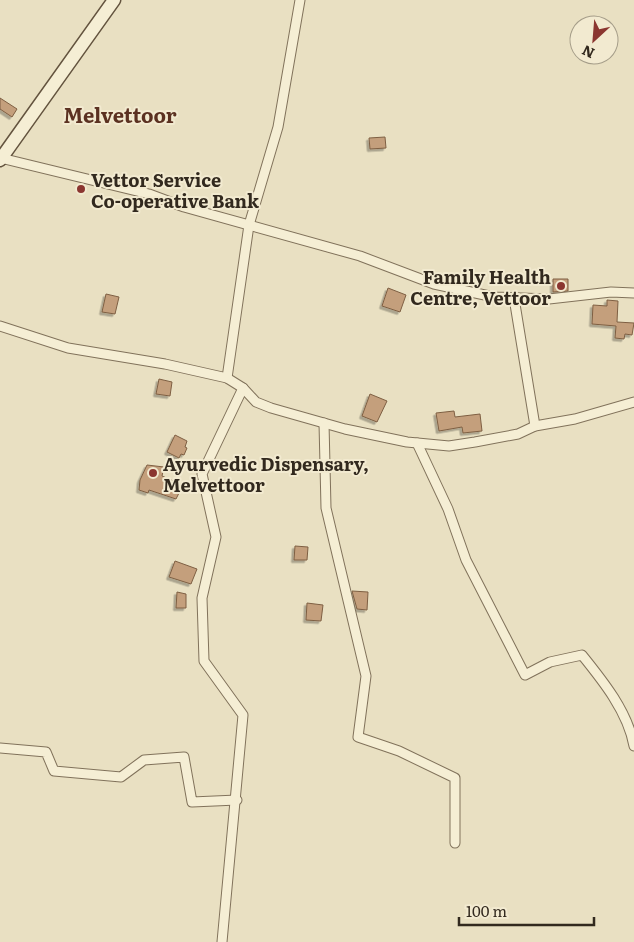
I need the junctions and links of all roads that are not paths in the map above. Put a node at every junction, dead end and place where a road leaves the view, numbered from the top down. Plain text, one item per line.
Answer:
1 (114, 0) edge
2 (300, 0) edge
3 (1, 159) edge
4 (249, 225) junction
5 (634, 293) edge
6 (514, 298) junction
7 (0, 326) edge
8 (227, 378) junction
9 (243, 388) junction
10 (634, 402) edge
11 (324, 423) junction
12 (534, 426) junction
13 (417, 443) junction
14 (634, 746) edge
15 (0, 748) edge
16 (237, 800) junction
17 (455, 843) dead end
18 (222, 942) edge

1 - 3 main road
2 - 4 street
3 - 4 street
4 - 6 street
4 - 8 street
5 - 6 street
6 - 12 street
7 - 8 street
8 - 9 street
9 - 11 street
9 - 16 street
10 - 12 street
11 - 13 street
11 - 17 street
12 - 13 street
13 - 14 street
15 - 16 street
16 - 18 street

